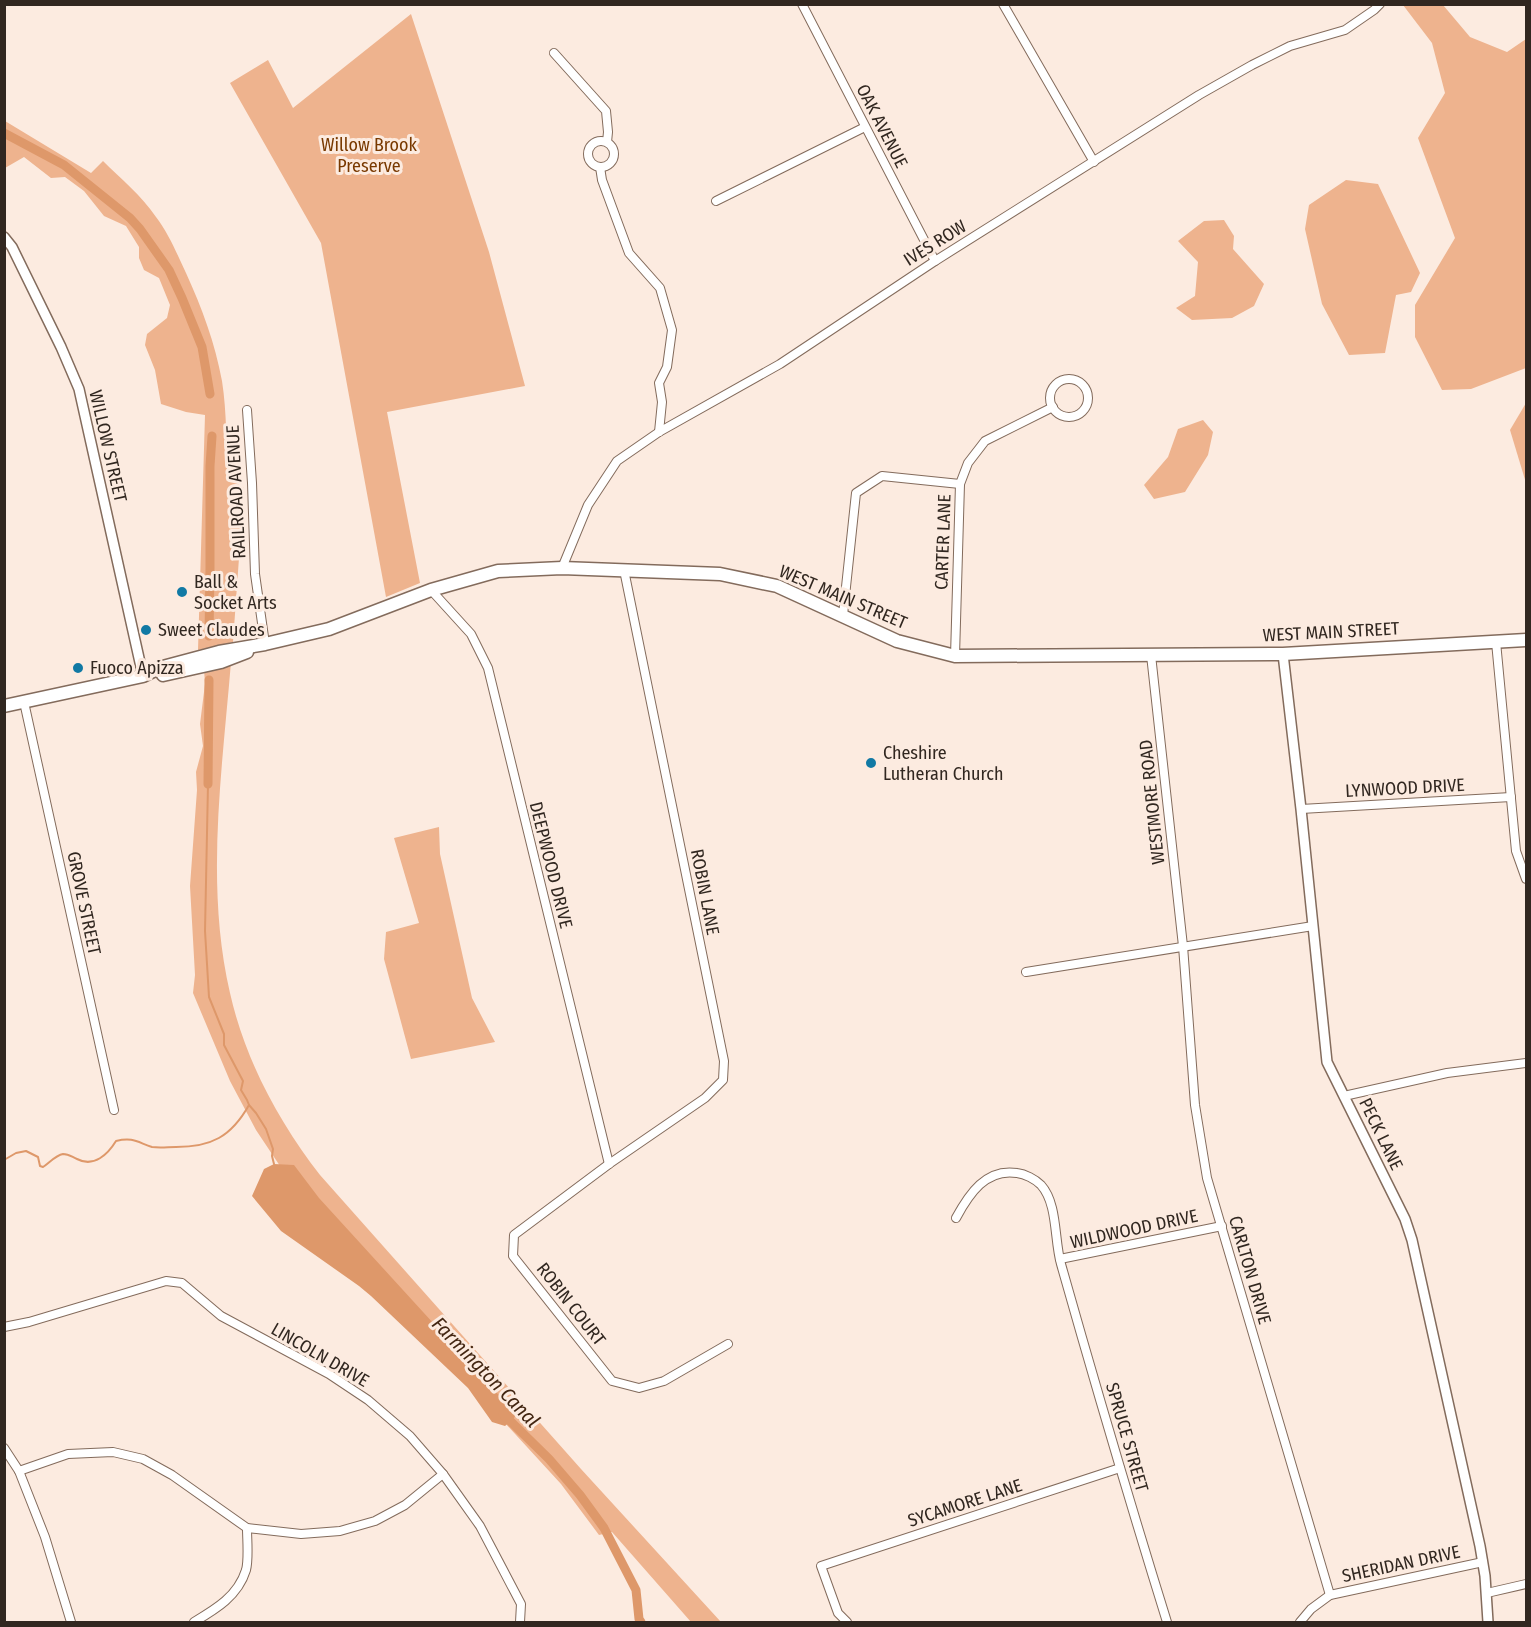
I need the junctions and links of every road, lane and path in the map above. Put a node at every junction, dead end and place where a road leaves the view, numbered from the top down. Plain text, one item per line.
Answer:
1 (802, 4) edge
2 (1003, 4) edge
3 (1380, 4) edge
4 (554, 53) dead end
5 (865, 127) junction
6 (607, 142) junction
7 (1094, 162) junction
8 (600, 167) junction
9 (716, 201) dead end
10 (4, 237) edge
11 (935, 261) junction
12 (1053, 407) junction
13 (247, 410) dead end
14 (659, 432) junction
15 (960, 484) junction
16 (562, 568) junction
17 (624, 570) junction
18 (431, 590) junction
19 (843, 615) junction
20 (1527, 640) edge
21 (1496, 642) junction
22 (265, 644) junction
23 (1283, 654) junction
24 (1151, 655) junction
25 (955, 656) junction
26 (143, 676) junction
27 (24, 702) junction
28 (4, 706) edge
29 (1511, 797) junction
30 (1301, 809) junction
31 (1527, 879) edge
32 (1313, 926) junction
33 (1183, 946) junction
34 (1026, 972) dead end
35 (1527, 1063) edge
36 (1344, 1096) junction
37 (114, 1110) dead end
38 (609, 1164) junction
39 (956, 1218) dead end
40 (1222, 1226) junction
41 (1060, 1259) junction
42 (4, 1327) edge
43 (728, 1344) dead end
44 (4, 1448) edge
45 (1120, 1468) junction
46 (19, 1471) junction
47 (443, 1473) junction
48 (247, 1528) junction
49 (1483, 1562) junction
50 (1527, 1584) edge
51 (1487, 1593) junction
52 (1330, 1595) junction
53 (71, 1623) edge
54 (194, 1623) edge
55 (520, 1623) edge
56 (847, 1623) edge
57 (1167, 1623) edge
58 (1300, 1623) edge
59 (1488, 1623) edge

1 - 5 street, OAK AVENUE
2 - 7 street
3 - 7 street, IVES ROW
4 - 6 street
5 - 9 street
5 - 11 street, OAK AVENUE
6 - 8 street
6 - 8 street
7 - 11 street, IVES ROW
8 - 14 street
10 - 26 street, WILLOW STREET
11 - 14 street, IVES ROW
12 - 12 street
12 - 15 street, CARTER LANE
13 - 22 street, RAILROAD AVENUE
14 - 16 street, IVES ROW
15 - 19 street
15 - 25 street, CARTER LANE
16 - 17 main road, WEST MAIN STREET
16 - 18 main road, WEST MAIN STREET
17 - 19 main road, WEST MAIN STREET
17 - 38 street, ROBIN LANE
18 - 22 main road, WEST MAIN STREET
18 - 38 street, DEEPWOOD DRIVE
19 - 25 main road, WEST MAIN STREET
20 - 21 main road, WEST MAIN STREET
21 - 23 main road, WEST MAIN STREET
21 - 29 street
22 - 26 main road, WEST MAIN STREET
23 - 24 main road, WEST MAIN STREET
23 - 30 street, PECK LANE
24 - 25 main road, WEST MAIN STREET
24 - 33 street, WESTMORE ROAD
26 - 27 main road, WEST MAIN STREET
27 - 28 main road, WEST MAIN STREET
27 - 37 street, GROVE STREET
29 - 30 street, LYNWOOD DRIVE
29 - 31 street
30 - 32 street, PECK LANE
32 - 33 street
32 - 36 street, PECK LANE
33 - 34 street
33 - 40 street, CARLTON DRIVE
35 - 36 street
36 - 49 street, PECK LANE
38 - 43 street, ROBIN COURT
39 - 41 street, WILDWOOD DRIVE
40 - 41 street, WILDWOOD DRIVE
40 - 52 street, CARLTON DRIVE
41 - 45 street, SPRUCE STREET
42 - 47 street, LINCOLN DRIVE
44 - 46 street
45 - 56 street, SYCAMORE LANE
45 - 57 street, SPRUCE STREET
46 - 48 street
46 - 53 street
47 - 48 street
47 - 55 street, LINCOLN DRIVE
48 - 54 street
49 - 51 street, PECK LANE
49 - 52 street, SHERIDAN DRIVE
50 - 51 street
51 - 59 street, PECK LANE
52 - 58 street, SHERIDAN DRIVE

